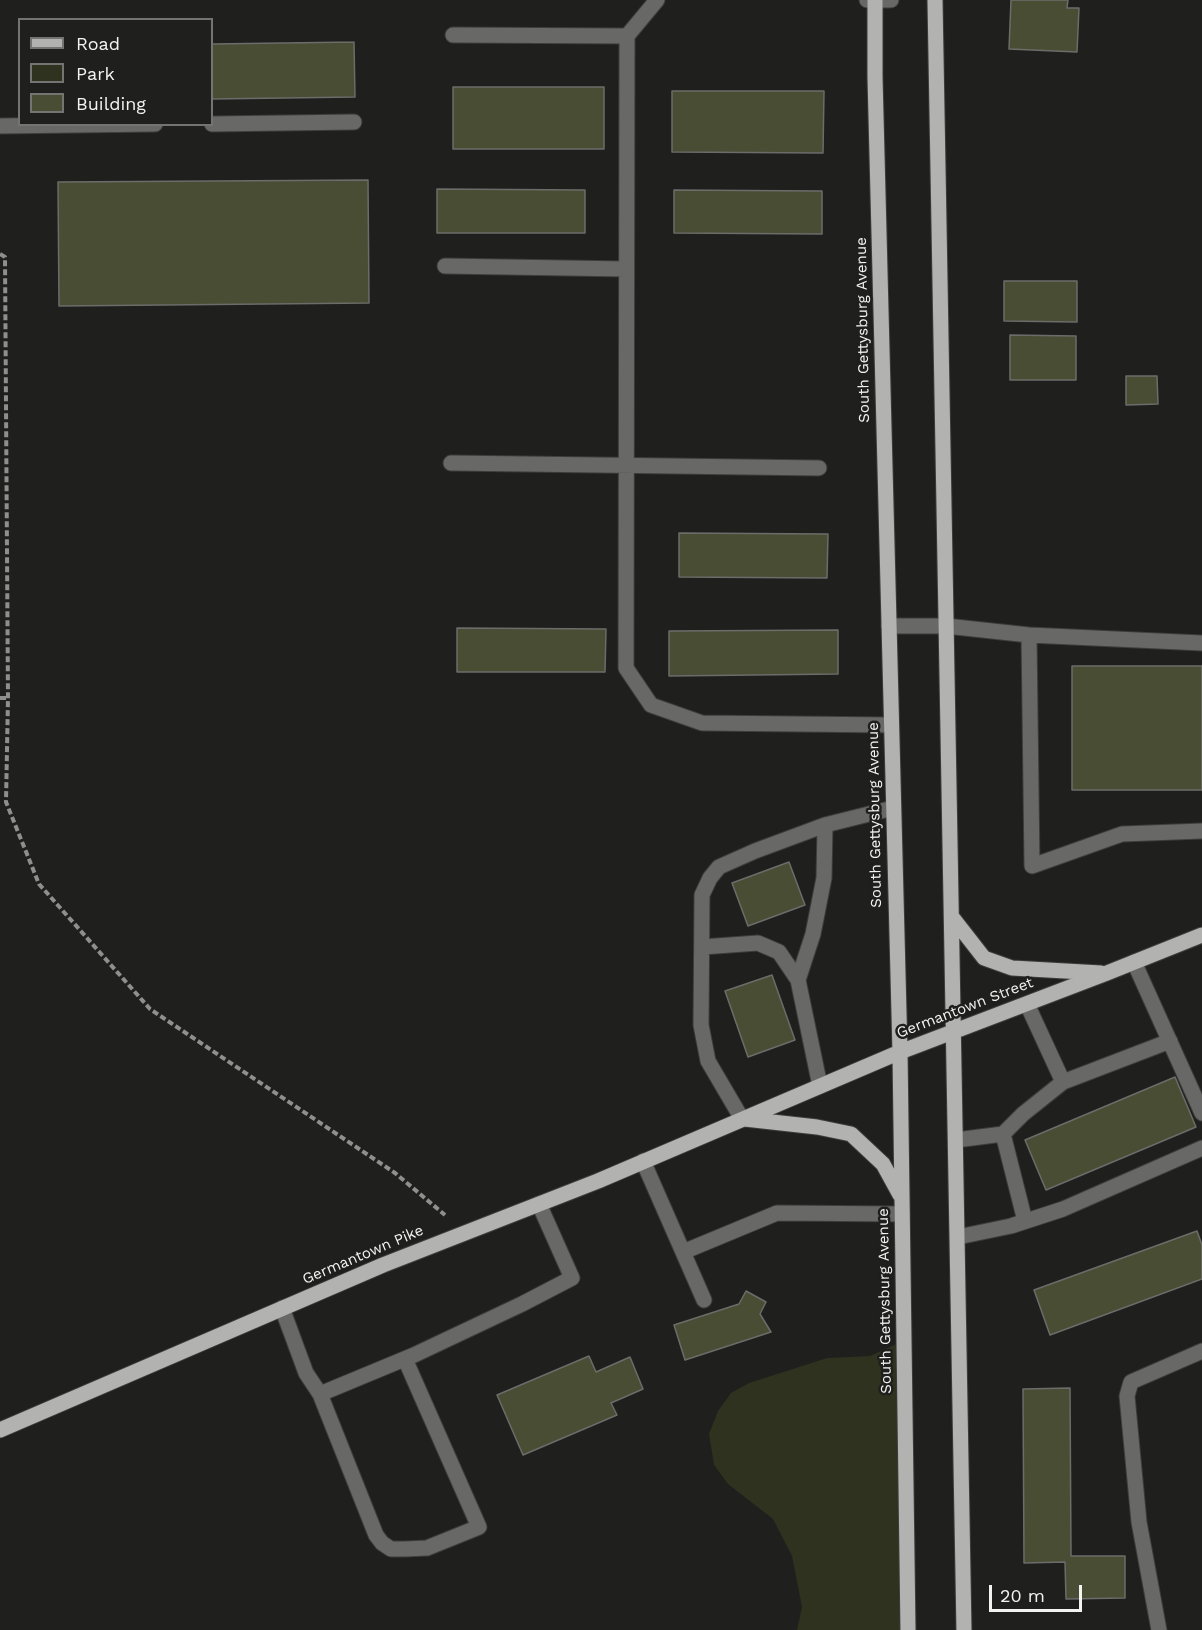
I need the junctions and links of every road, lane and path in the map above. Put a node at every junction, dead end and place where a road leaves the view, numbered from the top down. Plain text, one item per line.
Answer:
1 (657, 0) edge
2 (867, 0) edge
3 (875, 0) edge
4 (891, 0) edge
5 (935, 0) edge
6 (453, 35) dead end
7 (627, 36) junction
8 (354, 122) dead end
9 (213, 124) edge
10 (0, 126) edge
11 (18, 126) edge
12 (0, 254) edge
13 (445, 266) dead end
14 (626, 269) junction
15 (451, 463) dead end
16 (626, 465) junction
17 (819, 468) dead end
18 (888, 626) junction
19 (946, 626) junction
20 (1029, 635) junction
21 (1202, 643) edge
22 (0, 698) edge
23 (8, 698) junction
24 (891, 725) junction
25 (893, 807) junction
26 (825, 825) junction
27 (1202, 831) edge
28 (952, 917) junction
29 (1202, 934) edge
30 (702, 947) junction
31 (1134, 962) junction
32 (1107, 973) junction
33 (798, 980) junction
34 (1027, 1004) junction
35 (954, 1031) junction
36 (1170, 1041) junction
37 (900, 1052) junction
38 (1063, 1082) junction
39 (819, 1086) junction
40 (1202, 1113) edge
41 (742, 1119) junction
42 (1003, 1134) junction
43 (956, 1140) junction
44 (1202, 1148) edge
45 (642, 1161) junction
46 (902, 1197) junction
47 (538, 1204) junction
48 (902, 1214) junction
49 (1025, 1221) junction
50 (465, 1232) junction
51 (958, 1238) junction
52 (683, 1252) junction
53 (704, 1300) dead end
54 (282, 1308) junction
55 (1202, 1351) edge
56 (405, 1359) junction
57 (320, 1394) junction
58 (0, 1430) edge
59 (908, 1630) edge
60 (964, 1630) edge
61 (1158, 1630) edge

1 - 7 lane
2 - 3 lane
3 - 4 lane
3 - 18 main road, South Gettysburg Avenue
5 - 19 main road
6 - 7 lane
7 - 14 lane
8 - 9 lane
10 - 11 lane
12 - 23 path
13 - 14 lane
14 - 16 lane
15 - 16 lane
16 - 17 lane
16 - 24 lane
18 - 19 lane
18 - 24 main road, South Gettysburg Avenue
19 - 20 lane
19 - 28 main road
20 - 21 lane
20 - 27 lane
22 - 23 path
23 - 50 path
24 - 25 main road, South Gettysburg Avenue
25 - 26 lane
25 - 37 main road, South Gettysburg Avenue
26 - 30 lane
26 - 33 lane
28 - 32 main road
28 - 35 main road
29 - 31 main road, Germantown Street
30 - 33 lane
30 - 41 lane
31 - 32 main road, Germantown Street
31 - 36 lane
32 - 34 main road, Germantown Street
33 - 39 lane
34 - 35 main road, Germantown Street
34 - 38 lane
35 - 37 main road, Germantown Street
35 - 43 main road
36 - 38 lane
36 - 40 lane
37 - 39 main road, Germantown Street
37 - 46 main road, South Gettysburg Avenue
38 - 42 lane
39 - 41 main road, Germantown Street
41 - 45 main road, Germantown Pike
41 - 46 main road
42 - 43 lane
42 - 49 lane
43 - 51 main road
44 - 49 lane
45 - 47 main road, Germantown Pike
45 - 52 lane
46 - 48 main road, South Gettysburg Avenue
47 - 50 main road, Germantown Pike
47 - 56 lane
48 - 52 lane
48 - 59 main road, South Gettysburg Avenue
49 - 51 lane
50 - 54 main road, Germantown Pike
51 - 60 main road
52 - 53 lane
54 - 57 lane
54 - 58 main road, Germantown Pike
55 - 61 lane
56 - 57 lane
56 - 57 lane

